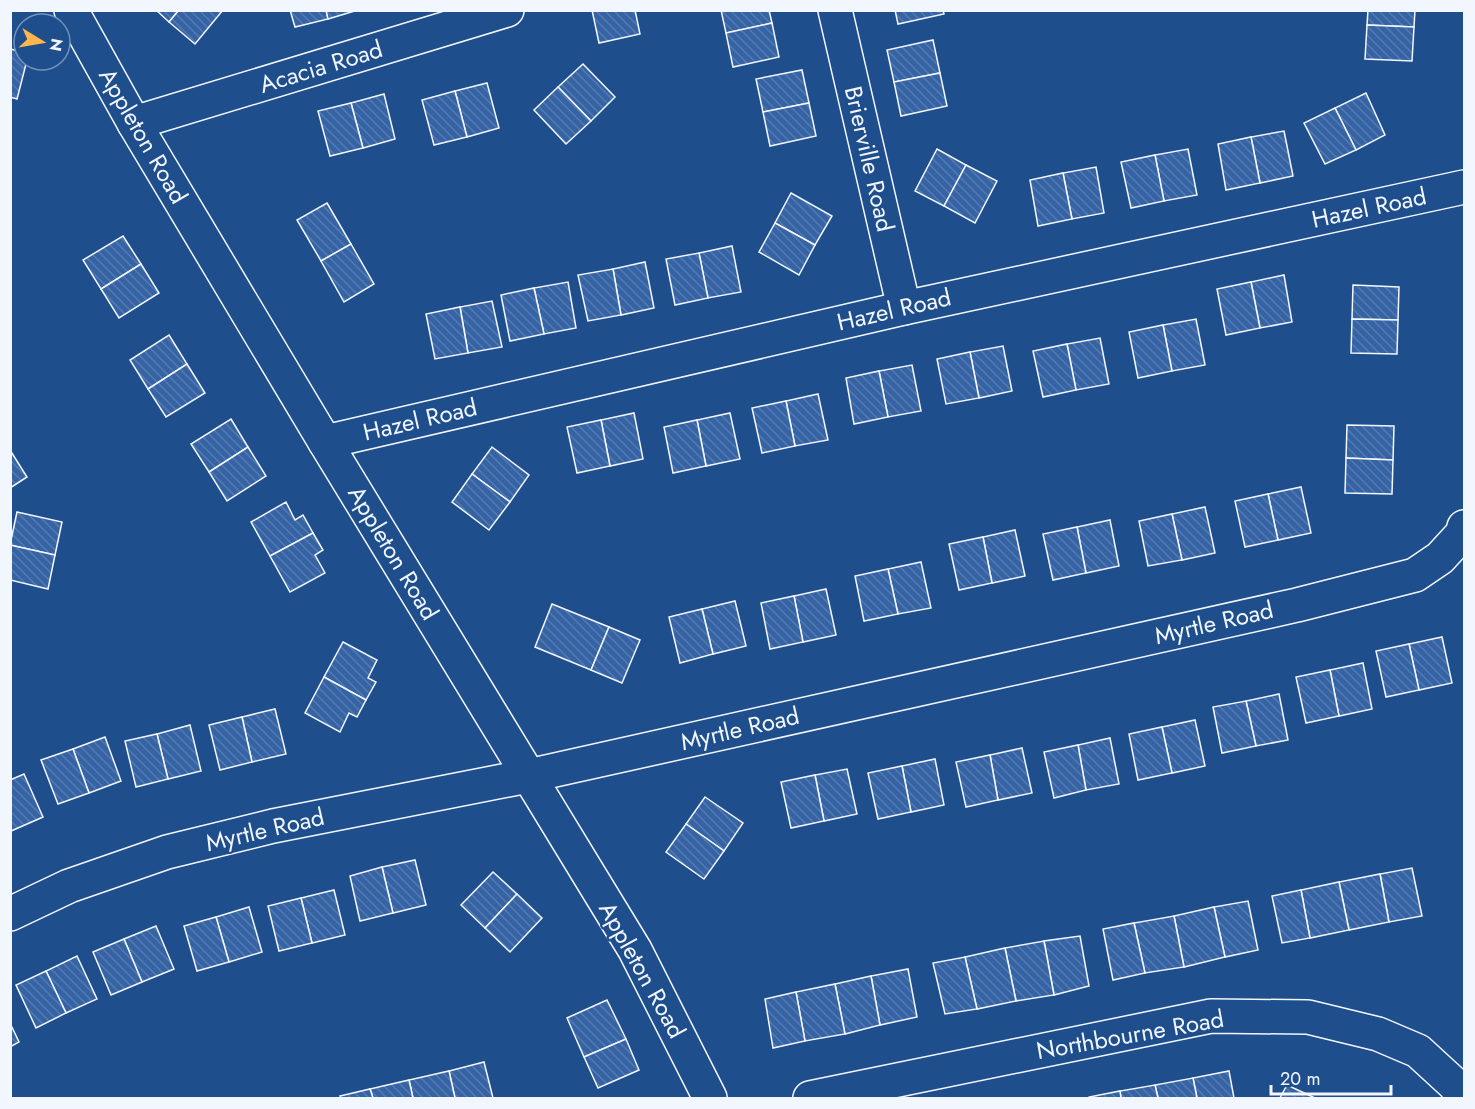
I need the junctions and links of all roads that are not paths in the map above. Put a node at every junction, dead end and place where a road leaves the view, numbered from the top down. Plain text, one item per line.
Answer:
1 (71, 10) edge
2 (507, 10) edge
3 (835, 10) edge
4 (134, 123) junction
5 (1464, 187) edge
6 (904, 308) junction
7 (325, 442) junction
8 (1463, 531) edge
9 (528, 776) junction
10 (10, 914) edge
11 (710, 1098) edge
12 (810, 1098) edge
13 (1462, 1098) edge

1 - 4 street, Appleton Road
2 - 4 street, Acacia Road
3 - 6 street, Brierville Road
4 - 7 street, Appleton Road
5 - 6 street, Hazel Road
6 - 7 street, Hazel Road
7 - 9 street, Appleton Road
8 - 9 street, Myrtle Road
9 - 10 street, Myrtle Road
9 - 11 street, Appleton Road
12 - 13 street, Northbourne Road

